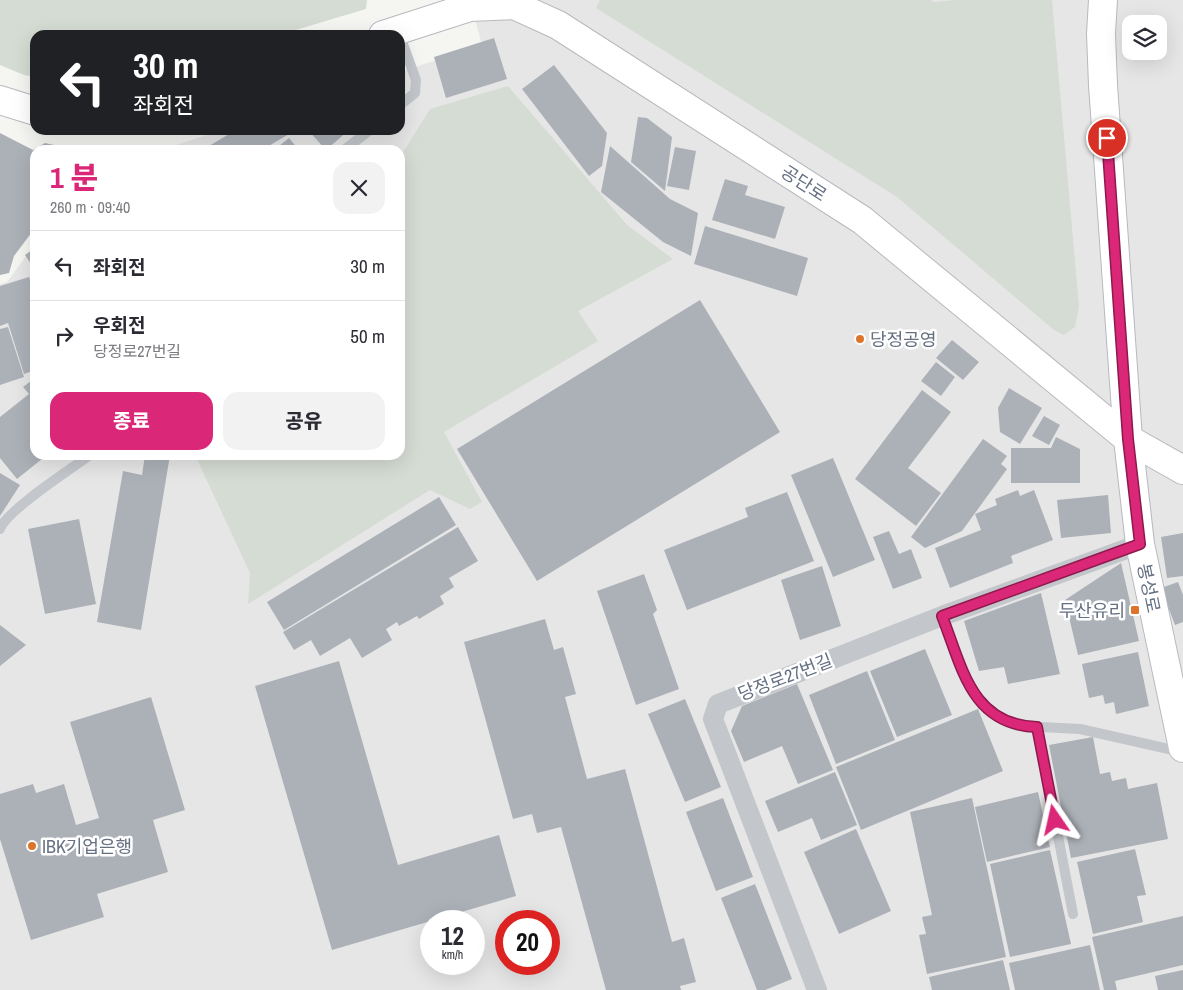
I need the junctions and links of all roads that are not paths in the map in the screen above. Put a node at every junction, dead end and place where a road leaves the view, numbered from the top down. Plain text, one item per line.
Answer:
1 (1103, 0) edge
2 (405, 30) edge
3 (405, 56) edge
4 (0, 100) edge
5 (405, 101) edge
6 (30, 109) edge
7 (364, 135) edge
8 (350, 145) edge
9 (1128, 439) junction
10 (83, 460) edge
11 (1183, 470) edge
12 (0, 529) edge
13 (1140, 544) junction
14 (942, 616) junction
15 (1037, 727) junction
16 (1183, 750) edge
17 (1073, 914) dead end
18 (817, 990) edge

1 - 9 street, 봉성로
2 - 9 street, 공단로
3 - 5 lane
4 - 6 street
7 - 8 lane
9 - 11 street, 공단로
9 - 13 street, 봉성로
10 - 12 lane
13 - 14 street, 당정로27번길
13 - 16 street, 봉성로
14 - 15 lane
14 - 18 street, 당정로27번길
15 - 16 lane
15 - 17 lane

